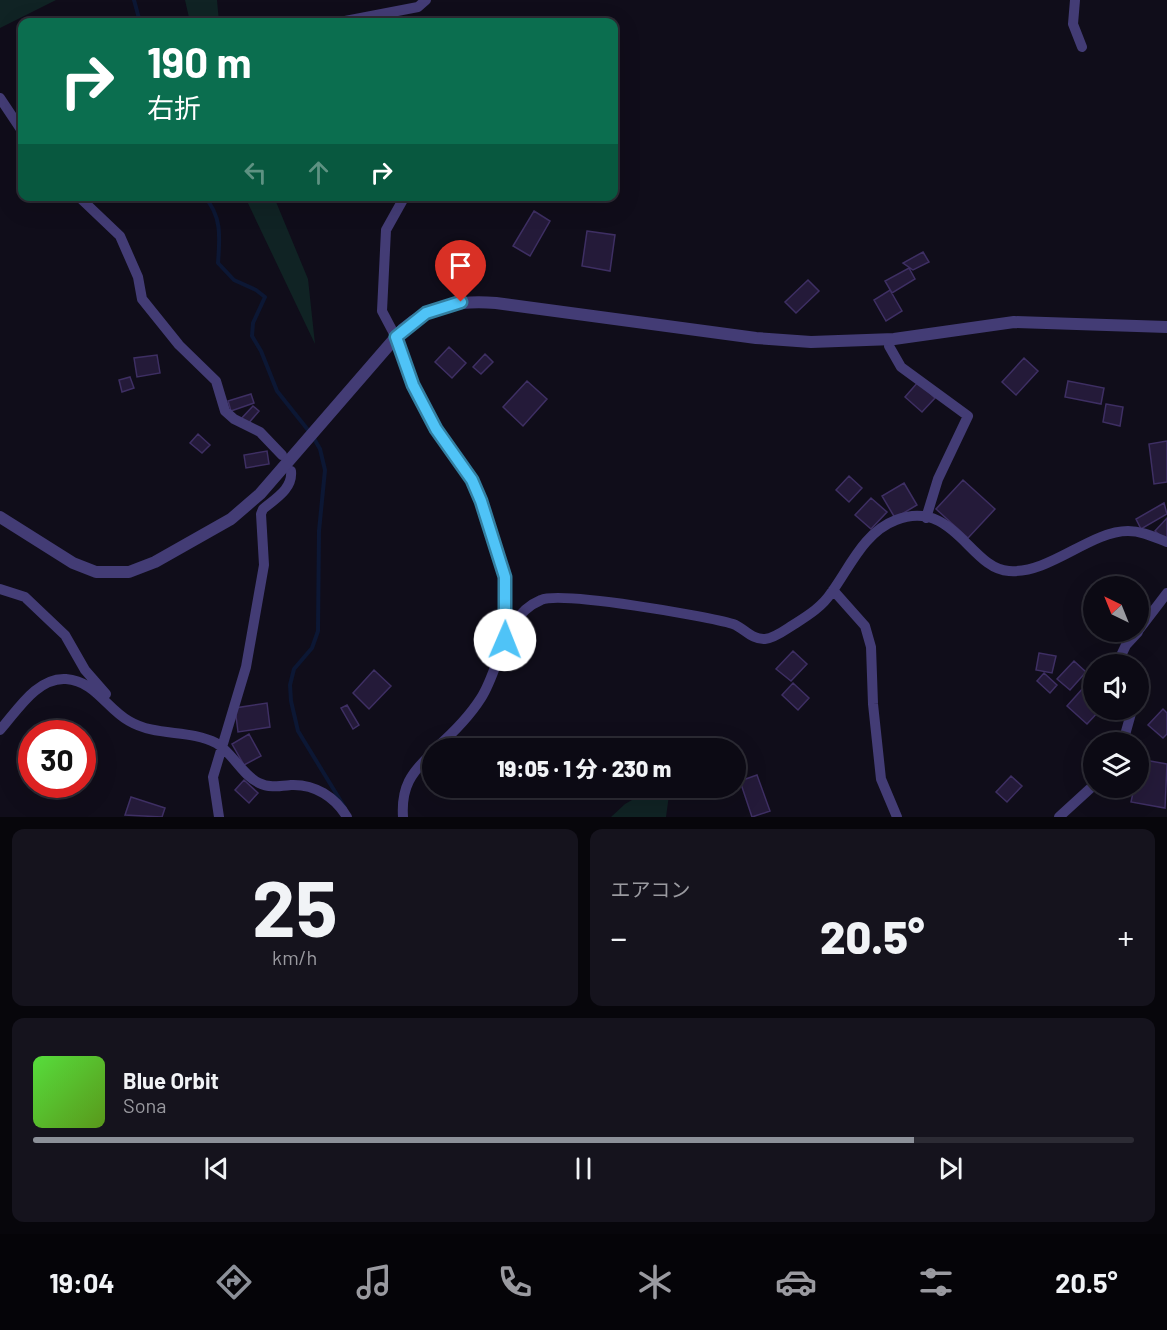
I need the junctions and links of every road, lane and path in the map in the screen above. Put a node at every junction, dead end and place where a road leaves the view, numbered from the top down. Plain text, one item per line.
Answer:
1 (426, 0) edge
2 (1075, 0) edge
3 (362, 18) edge
4 (1082, 47) dead end
5 (0, 98) edge
6 (18, 125) edge
7 (83, 201) edge
8 (402, 201) edge
9 (1167, 327) edge
10 (396, 337) junction
11 (889, 346) dead end
12 (287, 464) junction
13 (0, 517) edge
14 (926, 518) junction
15 (1167, 542) edge
16 (0, 589) edge
17 (833, 590) junction
18 (1167, 593) edge
19 (1149, 617) edge
20 (505, 640) junction
21 (108, 703) junction
22 (0, 730) edge
23 (446, 738) edge
24 (223, 748) junction
25 (422, 765) edge
26 (1083, 795) edge
27 (219, 817) edge
28 (347, 817) edge
29 (403, 817) edge
30 (897, 817) edge
31 (1059, 817) edge

1 - 3 street
2 - 4 street
5 - 6 street
7 - 12 street
8 - 10 street
9 - 10 street
10 - 12 street
10 - 20 street
11 - 14 street
12 - 13 street
12 - 24 street
14 - 15 street
14 - 17 street
16 - 21 street
17 - 20 street
17 - 30 street
18 - 19 street
20 - 23 street
21 - 22 street
21 - 24 street
24 - 27 street
24 - 28 street
25 - 29 street
26 - 31 street

